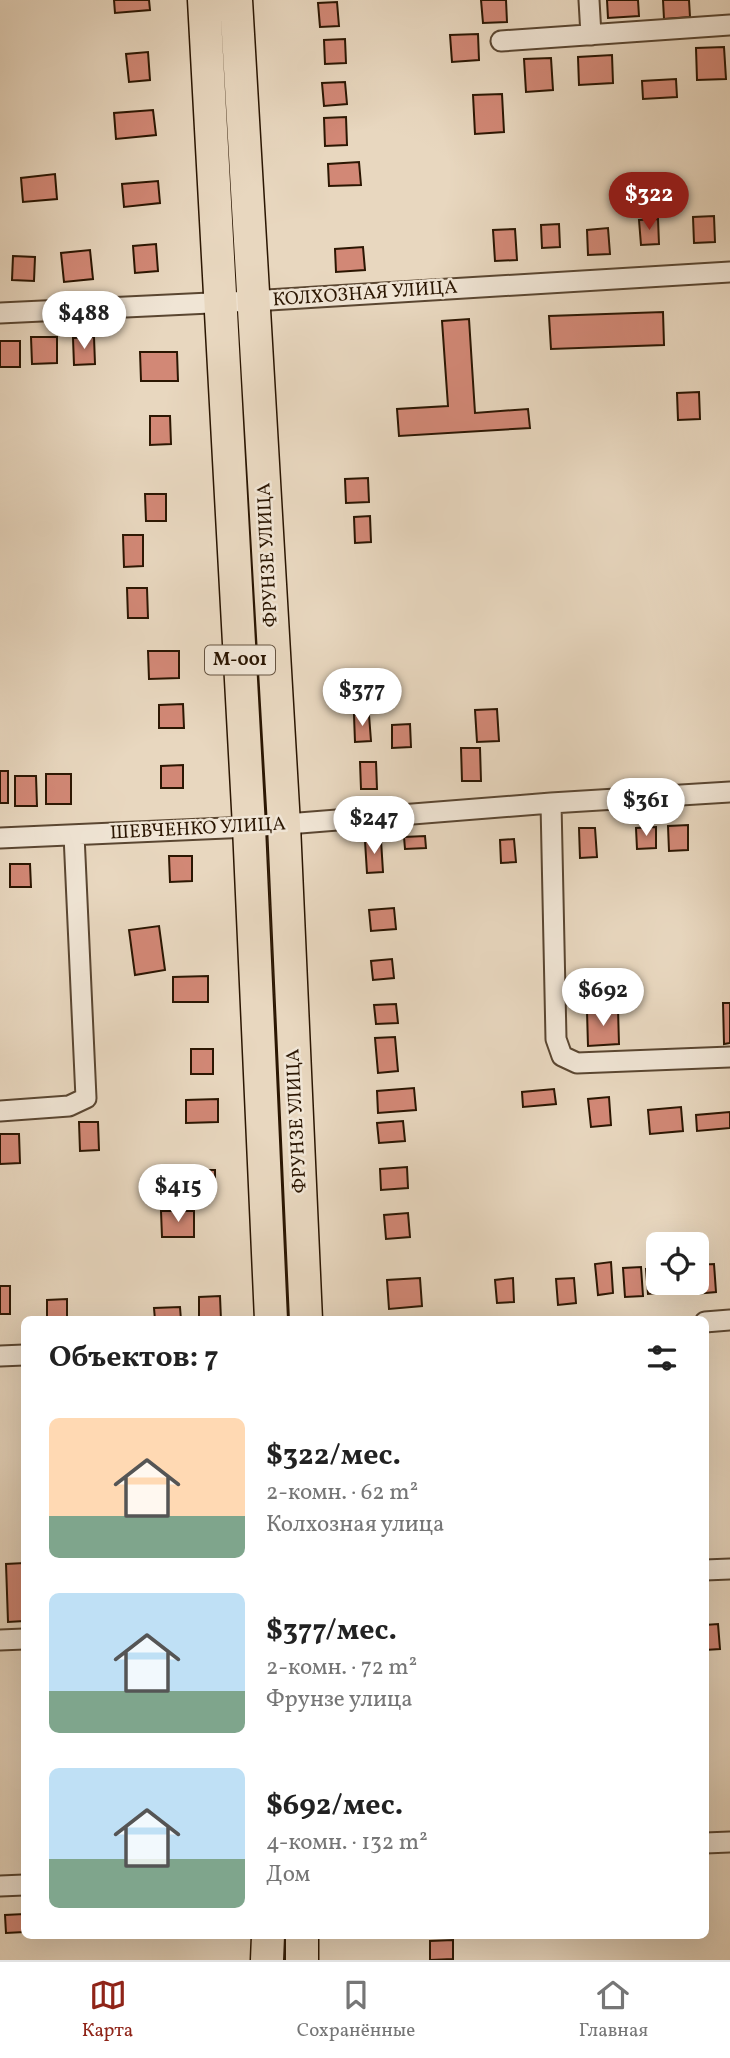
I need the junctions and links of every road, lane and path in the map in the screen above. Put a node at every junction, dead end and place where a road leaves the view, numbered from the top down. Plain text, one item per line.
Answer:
1 (204, 0) edge
2 (236, 0) edge
3 (589, 0) edge
4 (730, 25) edge
5 (591, 35) junction
6 (501, 41) dead end
7 (730, 272) edge
8 (253, 301) junction
9 (219, 302) junction
10 (0, 313) edge
11 (730, 792) edge
12 (551, 803) junction
13 (284, 825) junction
14 (249, 827) junction
15 (74, 835) junction
16 (0, 838) edge
17 (730, 1057) edge
18 (0, 1111) edge
19 (271, 1316) edge
20 (306, 1316) edge
21 (730, 1320) edge
22 (709, 1322) edge
23 (0, 1356) edge
24 (21, 1356) edge
25 (730, 1569) edge
26 (709, 1570) edge
27 (21, 1639) edge
28 (0, 1640) edge
29 (730, 1842) edge
30 (709, 1843) edge
31 (21, 1885) edge
32 (0, 1886) edge
33 (268, 1939) edge
34 (302, 1939) edge
35 (267, 1960) edge
36 (302, 1960) edge

1 - 9 main road, ФРУНЗЕ УЛИЦА / M-001
2 - 8 main road, ФРУНЗЕ УЛИЦА / M-001
3 - 5 street
4 - 5 street
5 - 6 street
7 - 8 street, КОЛХОЗНАЯ УЛИЦА
8 - 9 street, КОЛХОЗНАЯ УЛИЦА
8 - 13 main road, ФРУНЗЕ УЛИЦА / M-001
9 - 10 street, КОЛХОЗНАЯ УЛИЦА
9 - 14 main road, ФРУНЗЕ УЛИЦА / M-001
11 - 12 street, ШЕВЧЕНКО УЛИЦА
12 - 13 street, ШЕВЧЕНКО УЛИЦА
12 - 17 street
13 - 14 street, ШЕВЧЕНКО УЛИЦА
13 - 20 main road, ФРУНЗЕ УЛИЦА / M-001
14 - 15 street, ШЕВЧЕНКО УЛИЦА
14 - 19 main road, ФРУНЗЕ УЛИЦА / M-001
15 - 16 street, ШЕВЧЕНКО УЛИЦА
15 - 18 street
21 - 22 street
23 - 24 street
25 - 26 street
27 - 28 street
29 - 30 street
31 - 32 street
33 - 35 main road
34 - 36 main road

